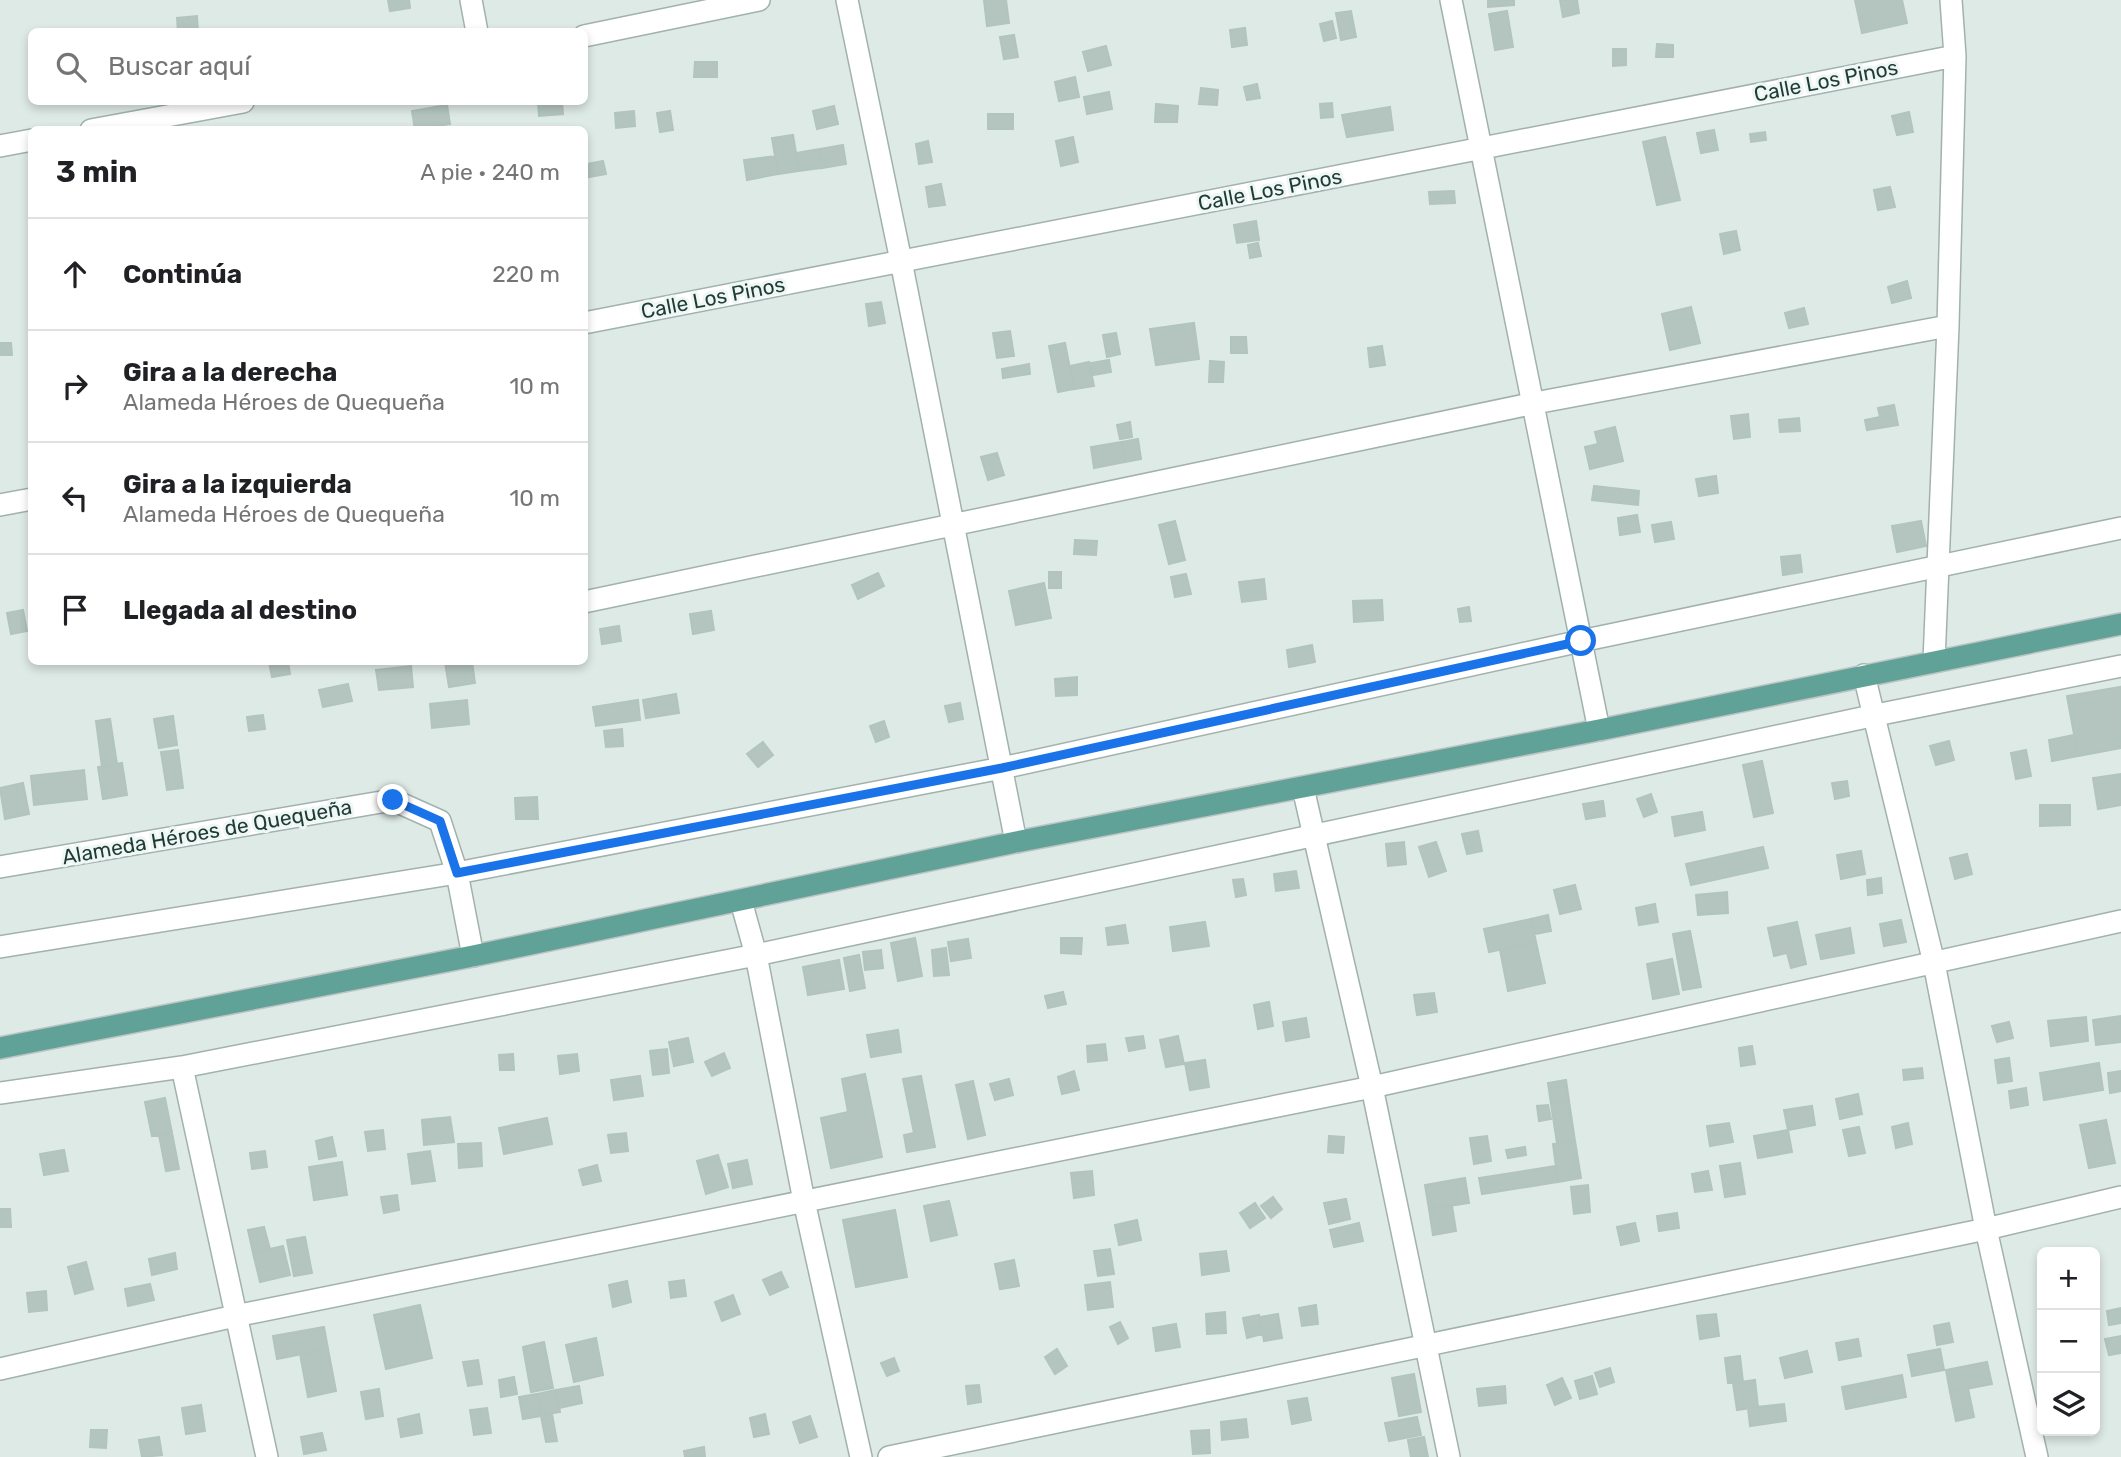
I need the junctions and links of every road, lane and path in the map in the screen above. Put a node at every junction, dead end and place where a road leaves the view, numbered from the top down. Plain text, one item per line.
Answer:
1 (471, 0) edge
2 (759, 0) edge
3 (847, 0) edge
4 (1451, 0) edge
5 (1951, 0) edge
6 (476, 28) edge
7 (588, 35) edge
8 (1955, 56) junction
9 (227, 105) edge
10 (113, 126) edge
11 (28, 141) edge
12 (0, 146) edge
13 (1483, 149) junction
14 (901, 261) junction
15 (588, 322) edge
16 (1948, 326) junction
17 (1535, 403) junction
18 (28, 500) edge
19 (0, 505) edge
20 (954, 526) junction
21 (2121, 528) edge
22 (1936, 567) junction
23 (588, 601) edge
24 (2121, 624) edge
25 (1581, 641) junction
26 (1934, 661) junction
27 (2121, 666) edge
28 (1864, 675) junction
29 (1875, 715) junction
30 (1599, 730) junction
31 (1002, 768) junction
32 (1303, 788) junction
33 (1314, 835) junction
34 (1016, 842) junction
35 (0, 867) edge
36 (457, 873) junction
37 (741, 901) junction
38 (2121, 921) edge
39 (0, 947) edge
40 (755, 955) junction
41 (473, 956) junction
42 (1934, 962) junction
43 (0, 1048) edge
44 (182, 1067) junction
45 (1372, 1087) junction
46 (0, 1093) edge
47 (2121, 1197) edge
48 (804, 1201) junction
49 (1986, 1229) junction
50 (235, 1316) junction
51 (1426, 1343) junction
52 (0, 1368) edge
53 (267, 1457) edge
54 (861, 1457) edge
55 (889, 1457) edge
56 (1450, 1457) edge
57 (2037, 1457) edge

1 - 6 street
2 - 7 street
3 - 14 street
4 - 13 street
5 - 8 street
8 - 13 street, Calle Los Pinos
8 - 16 street
9 - 10 street
11 - 12 street
13 - 14 street, Calle Los Pinos
13 - 17 street
14 - 15 street, Calle Los Pinos
14 - 20 street
16 - 17 street
16 - 22 street
17 - 20 street
17 - 25 street
18 - 19 street
20 - 23 street
20 - 31 street
21 - 22 street
22 - 25 street
22 - 26 street
24 - 26 main road
25 - 30 street
25 - 31 street
26 - 28 main road
27 - 29 street
28 - 29 street
28 - 30 main road
29 - 33 street
29 - 42 street
30 - 32 main road
31 - 34 street
31 - 36 street
32 - 33 street
32 - 34 main road
33 - 40 street
33 - 45 street
34 - 37 main road
35 - 36 street, Alameda Héroes de Quequeña
36 - 39 street
36 - 41 street, Alameda Héroes de Quequeña
37 - 40 street
37 - 41 main road
38 - 42 street
40 - 44 street
40 - 48 street
41 - 43 main road
42 - 45 street
42 - 49 street
44 - 46 street
44 - 50 street
45 - 48 street
45 - 51 street
47 - 49 street
48 - 50 street
48 - 54 street
49 - 51 street
49 - 57 street
50 - 52 street
50 - 53 street
51 - 55 street
51 - 56 street

